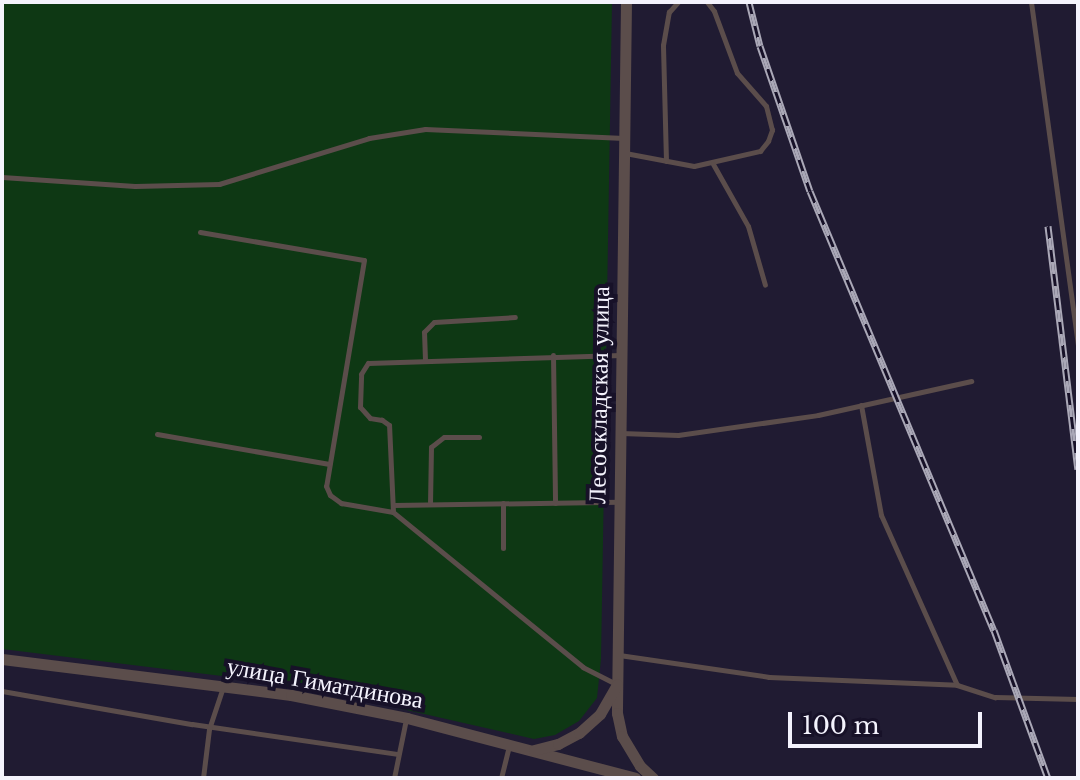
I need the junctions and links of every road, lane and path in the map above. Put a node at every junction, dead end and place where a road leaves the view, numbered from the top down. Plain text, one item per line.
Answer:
1 (626, 2) edge
2 (678, 2) edge
3 (707, 2) edge
4 (1031, 2) edge
5 (624, 138) junction
6 (624, 153) junction
7 (666, 161) junction
8 (713, 164) junction
9 (2, 177) edge
10 (200, 232) dead end
11 (765, 285) dead end
12 (515, 317) dead end
13 (1078, 346) edge
14 (553, 355) junction
15 (622, 355) junction
16 (425, 360) junction
17 (971, 381) dead end
18 (861, 405) junction
19 (621, 433) junction
20 (157, 434) dead end
21 (479, 437) dead end
22 (330, 464) junction
23 (620, 502) junction
24 (503, 503) junction
25 (555, 503) junction
26 (430, 504) junction
27 (393, 508) junction
28 (503, 548) dead end
29 (618, 655) junction
30 (2, 659) edge
31 (617, 684) junction
32 (957, 685) junction
33 (223, 687) junction
34 (2, 691) edge
35 (1078, 699) edge
36 (407, 718) junction
37 (210, 727) junction
38 (509, 746) junction
39 (530, 751) junction
40 (397, 754) junction
41 (203, 778) edge
42 (394, 778) edge
43 (501, 778) edge
44 (635, 778) edge
45 (653, 778) edge

1 - 5 street, Лесоскладская улица
2 - 7 lane
3 - 8 lane
4 - 13 lane
5 - 6 street, Лесоскладская улица
5 - 9 lane
6 - 7 lane
6 - 15 street, Лесоскладская улица
7 - 8 lane
8 - 11 lane
10 - 22 lane
12 - 16 lane
14 - 15 lane
14 - 16 lane
14 - 25 lane
15 - 19 street, Лесоскладская улица
16 - 27 lane
17 - 18 lane
18 - 19 lane
18 - 32 lane
19 - 23 street, Лесоскладская улица
20 - 22 lane
21 - 26 lane
22 - 27 lane
23 - 25 lane
23 - 29 street, Лесоскладская улица
24 - 25 lane
24 - 26 lane
24 - 28 lane
26 - 27 lane
27 - 31 lane
29 - 31 street, Лесоскладская улица
29 - 32 lane
30 - 33 street, улица Гиматдинова
31 - 39 street
31 - 45 street, Лесоскладская улица
32 - 35 lane
33 - 36 street, улица Гиматдинова
33 - 37 lane
34 - 37 lane
36 - 38 street, улица Гиматдинова
36 - 40 lane
37 - 40 lane
37 - 41 lane
38 - 39 street, улица Гиматдинова
38 - 43 lane
39 - 44 street, улица Гиматдинова
40 - 42 lane

